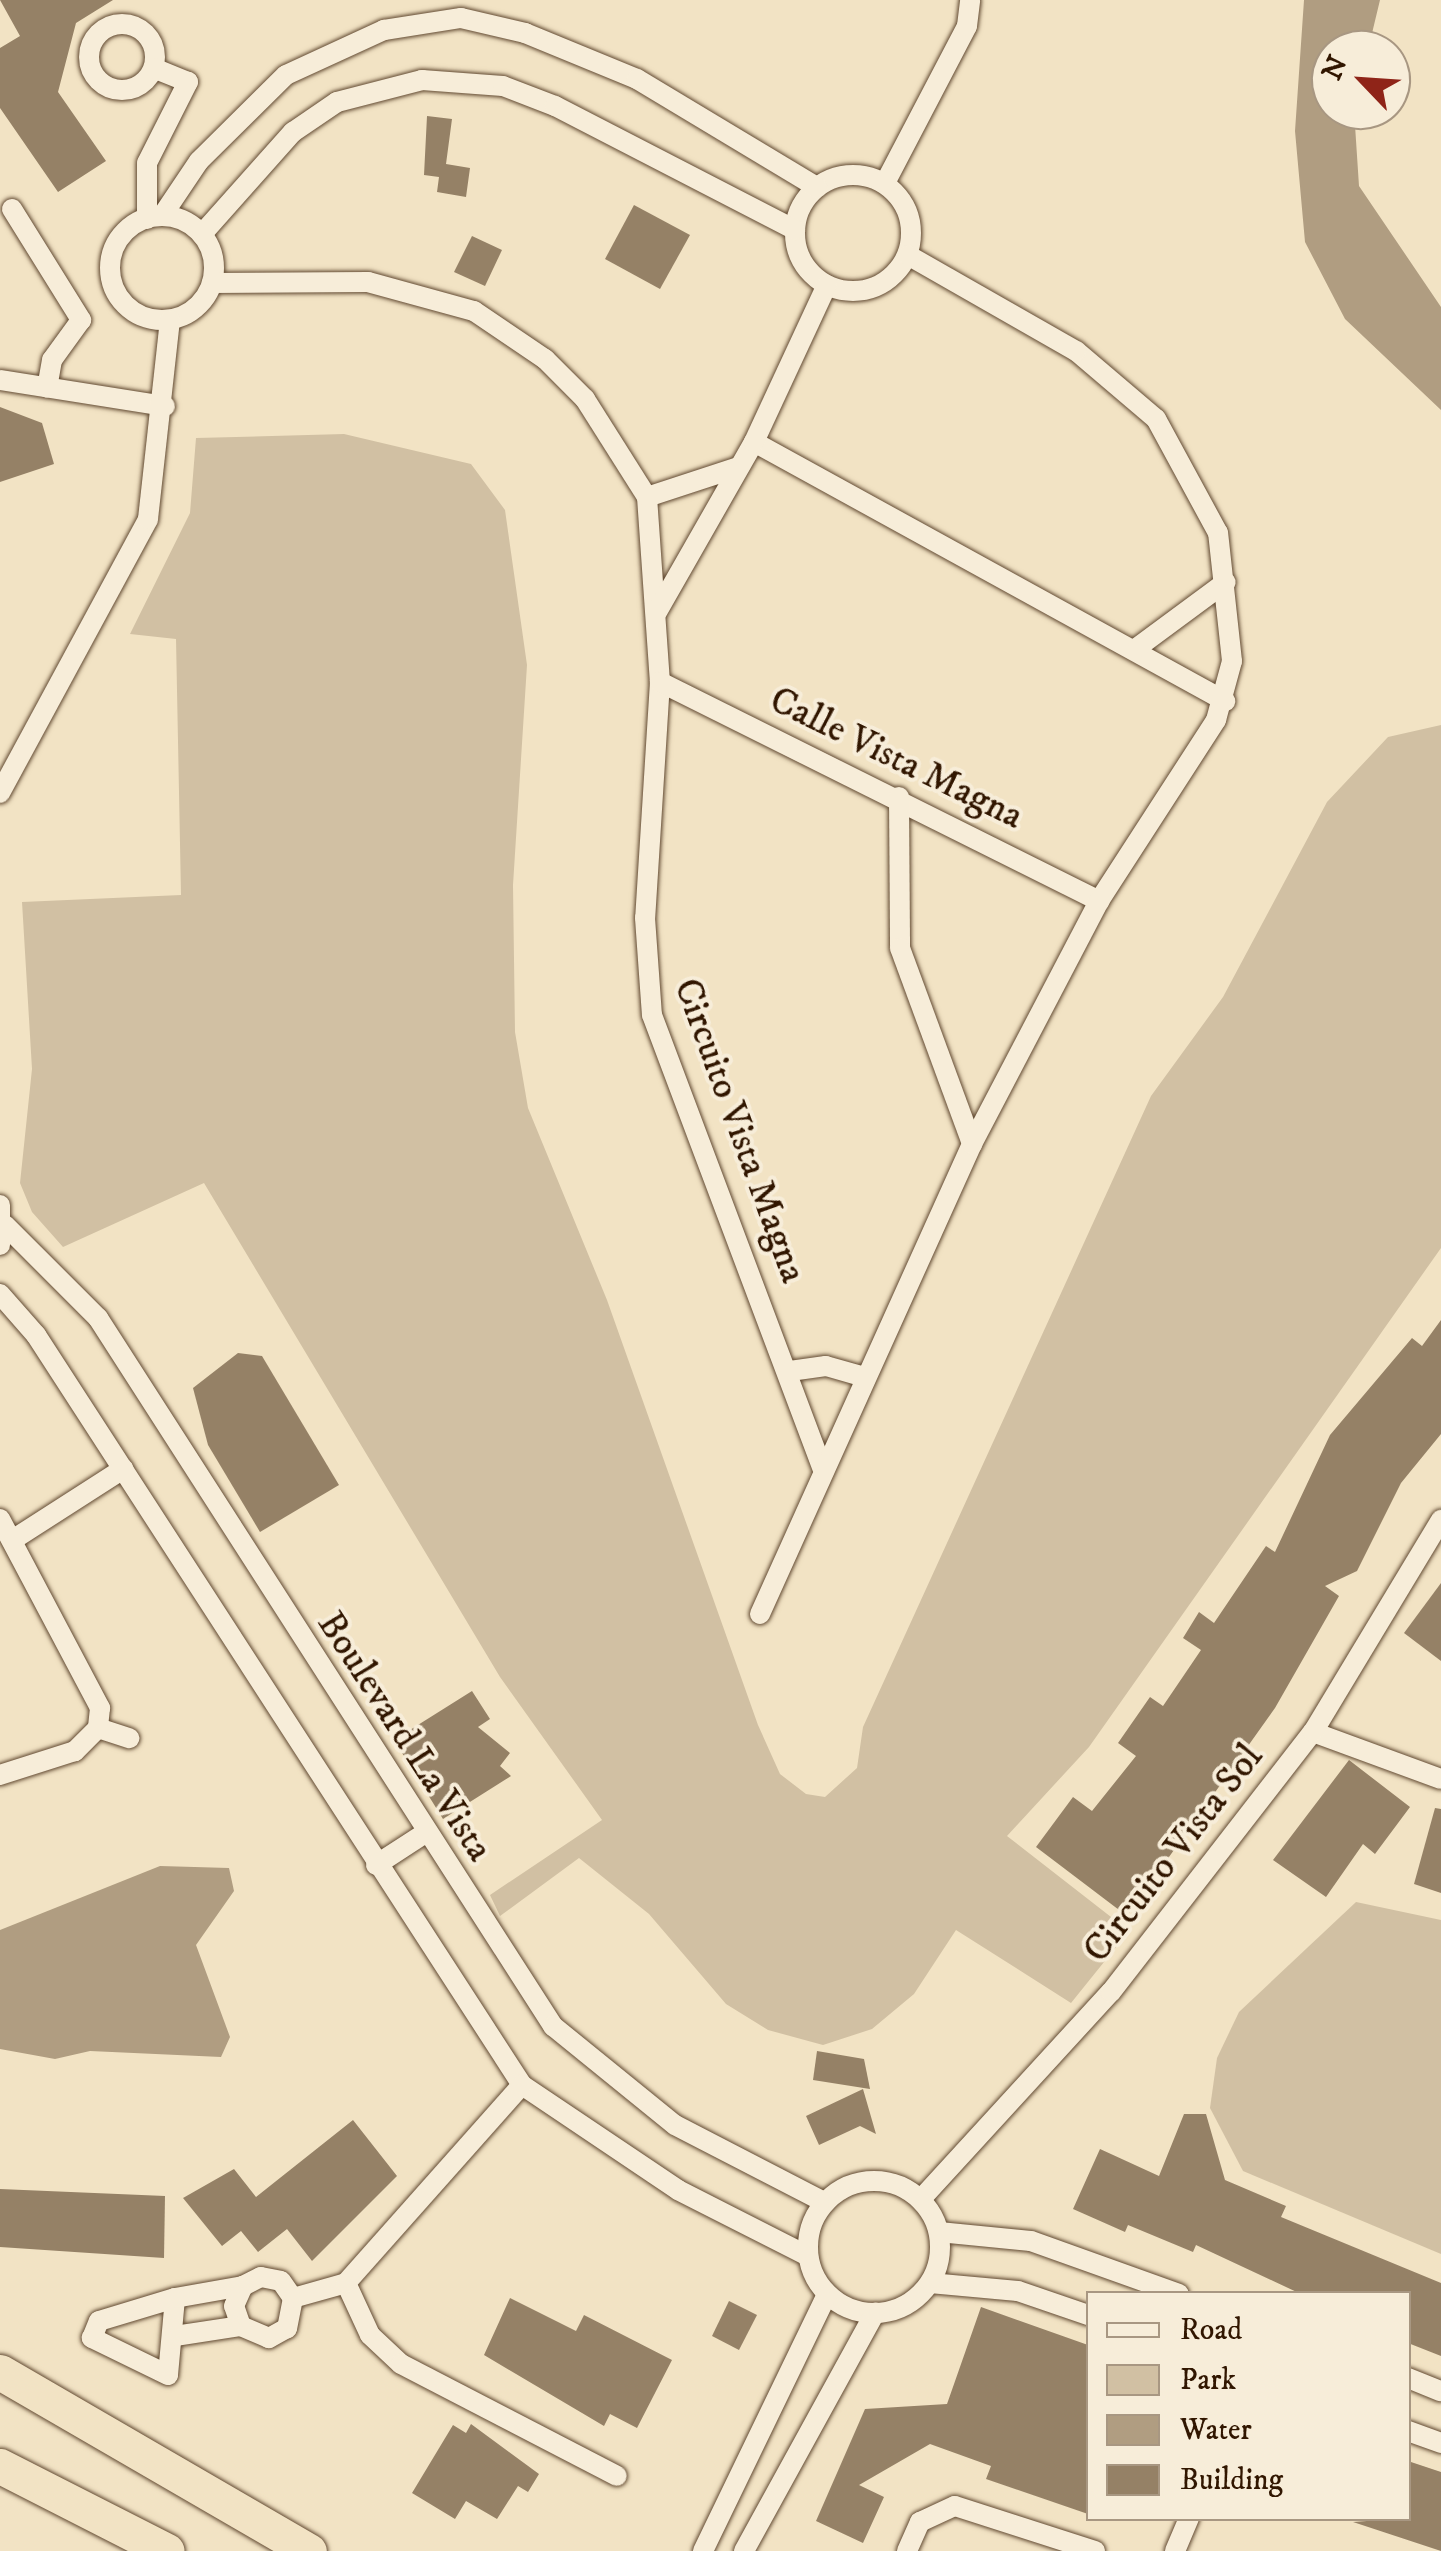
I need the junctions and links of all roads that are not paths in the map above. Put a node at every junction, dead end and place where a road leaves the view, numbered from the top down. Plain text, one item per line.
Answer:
1 (970, 0) edge
2 (459, 9) edge
3 (154, 68) dead end
4 (885, 183) junction
5 (817, 187) junction
6 (12, 208) dead end
7 (155, 217) junction
8 (795, 230) junction
9 (202, 234) junction
10 (908, 255) junction
11 (212, 282) junction
12 (827, 286) junction
13 (170, 320) junction
14 (0, 380) edge
15 (47, 388) junction
16 (164, 406) junction
17 (754, 442) junction
18 (739, 467) junction
19 (647, 497) junction
20 (1226, 582) junction
21 (658, 612) junction
22 (1138, 648) junction
23 (660, 682) junction
24 (1225, 701) junction
25 (0, 793) edge
26 (899, 797) junction
27 (1099, 901) junction
28 (972, 1144) junction
29 (2, 1225) edge
30 (0, 1294) edge
31 (790, 1371) junction
32 (862, 1376) junction
33 (822, 1468) junction
34 (123, 1469) junction
35 (0, 1518) edge
36 (1441, 1520) edge
37 (14, 1539) junction
38 (760, 1614) dead end
39 (98, 1728) junction
40 (1313, 1732) junction
41 (129, 1738) dead end
42 (0, 1776) edge
43 (1441, 1778) edge
44 (424, 1833) junction
45 (376, 1865) junction
46 (522, 2085) junction
47 (921, 2200) junction
48 (824, 2202) junction
49 (939, 2232) junction
50 (808, 2256) junction
51 (346, 2283) junction
52 (930, 2284) junction
53 (243, 2286) junction
54 (1171, 2291) edge
55 (827, 2294) junction
56 (175, 2298) junction
57 (294, 2298) junction
58 (874, 2314) junction
59 (1086, 2314) edge
60 (241, 2326) junction
61 (174, 2336) junction
62 (0, 2372) edge
63 (1411, 2379) edge
64 (1441, 2391) edge
65 (1411, 2432) edge
66 (0, 2442) edge
67 (1441, 2444) edge
68 (0, 2466) edge
69 (618, 2476) dead end
70 (1187, 2521) edge
71 (131, 2532) junction
72 (167, 2551) edge
73 (309, 2551) edge
74 (703, 2551) edge
75 (744, 2551) edge
76 (906, 2551) edge
77 (1095, 2551) edge
78 (1175, 2551) edge

1 - 4 street
2 - 5 street
2 - 7 street
3 - 7 street
4 - 5 street
4 - 10 street
5 - 8 street
6 - 15 street
7 - 9 street
7 - 13 street
8 - 9 street
8 - 12 street
9 - 11 street
10 - 12 street
10 - 20 street
11 - 13 street
11 - 19 street, Circuito Vista Magna
12 - 17 street
13 - 16 street
14 - 15 street
15 - 16 street
16 - 25 street
17 - 18 street
17 - 22 street
18 - 19 street
18 - 21 street
19 - 21 street, Circuito Vista Magna
20 - 22 street
20 - 24 street
21 - 23 street, Circuito Vista Magna
22 - 24 street
23 - 26 street, Calle Vista Magna
23 - 31 street, Circuito Vista Magna
24 - 27 street
26 - 27 street, Calle Vista Magna
26 - 28 street
27 - 28 street
28 - 32 street
29 - 44 street, Boulevard La Vista
30 - 34 street
31 - 32 street
31 - 33 street, Circuito Vista Magna
32 - 33 street
33 - 38 street
34 - 37 street
34 - 45 street
35 - 37 street
36 - 40 street, Circuito Vista Sol
37 - 39 street
39 - 41 street
39 - 42 street
40 - 43 street
40 - 47 street, Circuito Vista Sol
44 - 45 street
44 - 48 street, Boulevard La Vista
45 - 46 street
46 - 50 street
46 - 51 street
47 - 48 street
47 - 49 street
48 - 50 street
49 - 52 street
49 - 54 street
50 - 55 street
51 - 57 street
51 - 69 street
52 - 58 street
52 - 59 street
53 - 56 street
53 - 57 street
53 - 60 street
55 - 58 street
55 - 74 street
56 - 61 street
56 - 61 street
57 - 60 street
58 - 75 street
60 - 61 street
62 - 73 highway
63 - 64 street
65 - 67 street
66 - 71 highway
68 - 71 highway
70 - 78 street
71 - 72 highway
76 - 77 street

